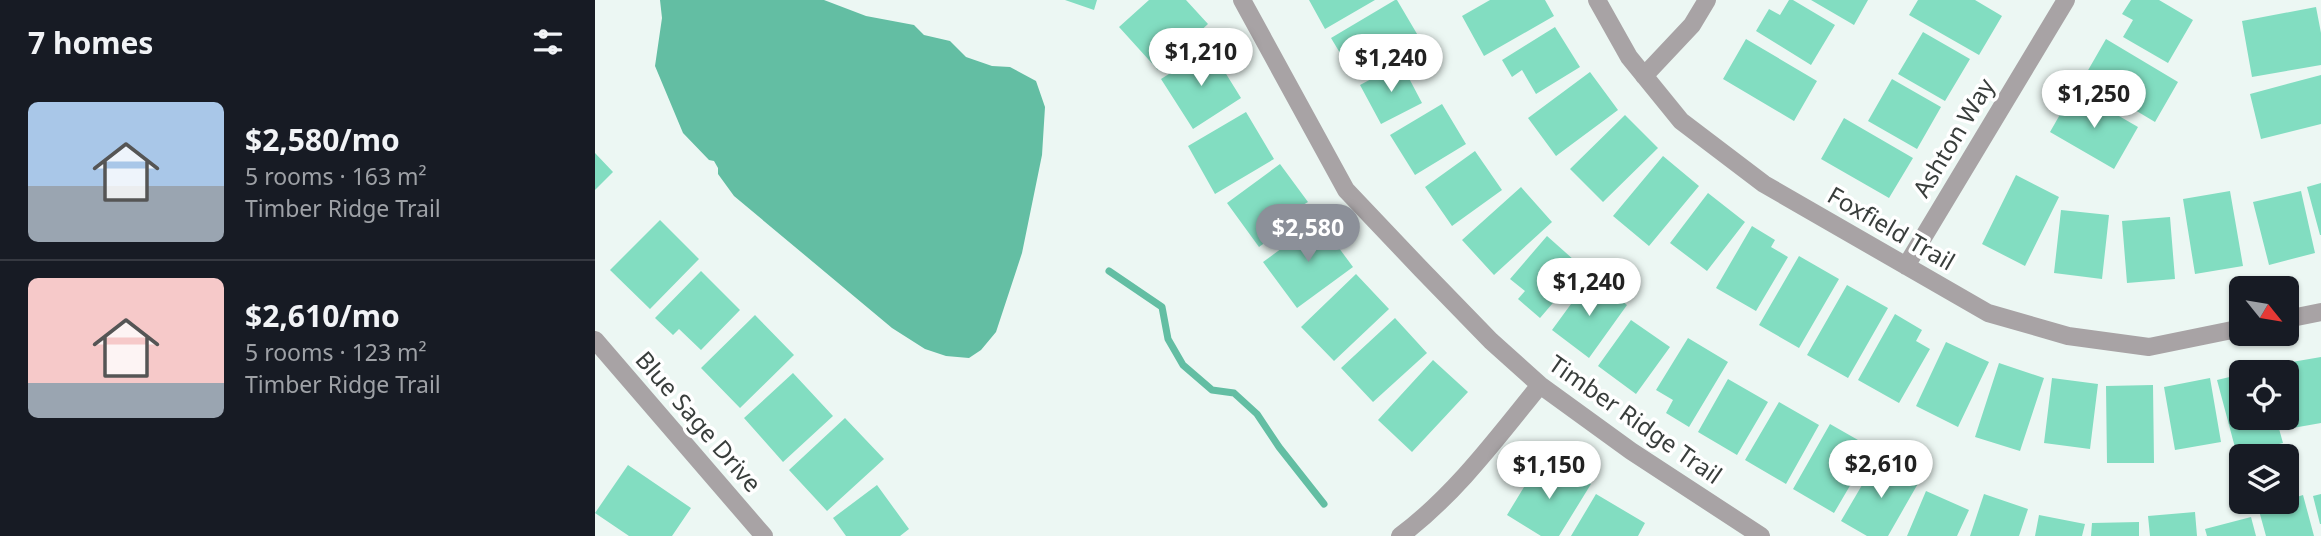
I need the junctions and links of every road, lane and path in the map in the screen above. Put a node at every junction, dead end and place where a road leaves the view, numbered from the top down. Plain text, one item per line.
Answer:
1 (1242, 0) edge
2 (1597, 0) edge
3 (1707, 0) edge
4 (2066, 0) edge
5 (1644, 76) junction
6 (1906, 266) junction
7 (2321, 312) edge
8 (2299, 316) edge
9 (2229, 331) edge
10 (595, 340) edge
11 (1540, 385) junction
12 (764, 536) edge
13 (1400, 536) edge
14 (1761, 536) edge

1 - 11 street, Timber Ridge Trail
2 - 5 street, Foxfield Trail
3 - 5 street
4 - 6 street, Ashton Way
5 - 6 street, Foxfield Trail
6 - 9 street, Foxfield Trail
7 - 8 street
10 - 12 street, Blue Sage Drive
11 - 13 street
11 - 14 street, Timber Ridge Trail

